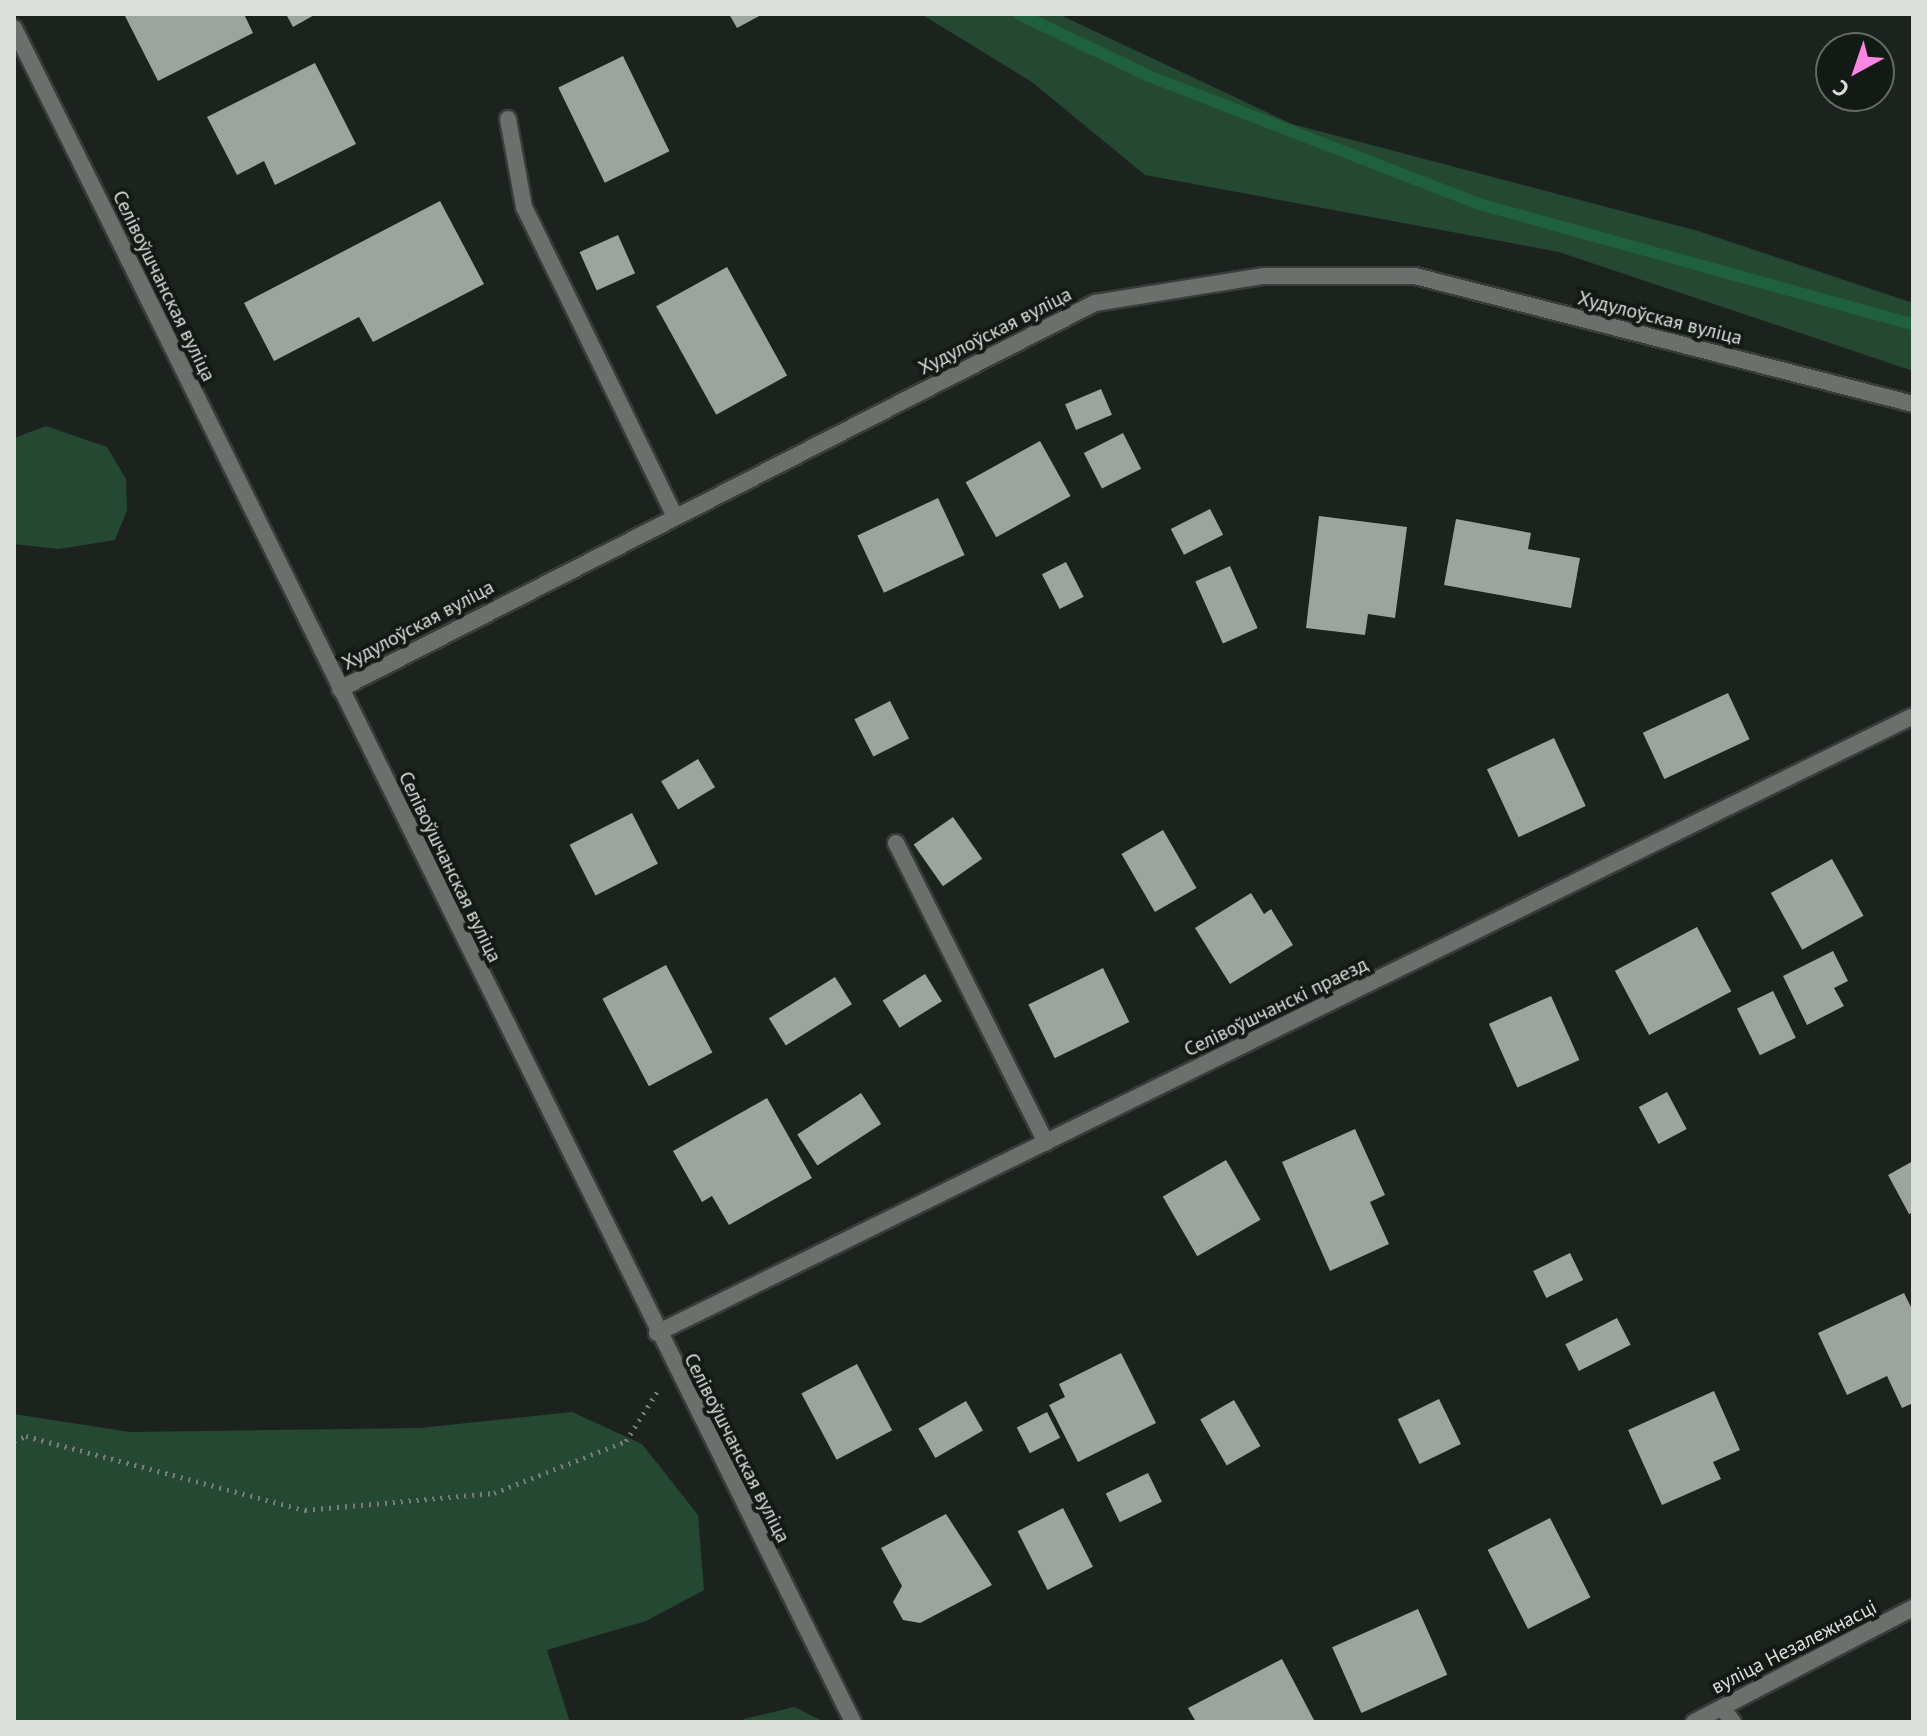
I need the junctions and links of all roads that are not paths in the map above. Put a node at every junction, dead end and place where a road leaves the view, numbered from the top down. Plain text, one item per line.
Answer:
1 (14, 28) edge
2 (508, 119) dead end
3 (1913, 404) edge
4 (674, 515) junction
5 (340, 689) junction
6 (1913, 716) edge
7 (896, 843) dead end
8 (1046, 1142) junction
9 (657, 1333) junction
10 (1913, 1608) edge
11 (1722, 1708) junction
12 (853, 1722) edge
13 (1694, 1722) edge
14 (1733, 1722) edge

1 - 5 street, Селівоўшчанская вуліца
2 - 4 street
3 - 4 street, Худулоўская вуліца
4 - 5 street, Худулоўская вуліца
5 - 9 street, Селівоўшчанская вуліца
6 - 8 street, Селівоўшчанскі праезд
7 - 8 street
8 - 9 street, Селівоўшчанскі праезд
9 - 12 street, Селівоўшчанская вуліца
10 - 11 street, вуліца Незалежнасці
11 - 13 street, вуліца Незалежнасці
11 - 14 street

